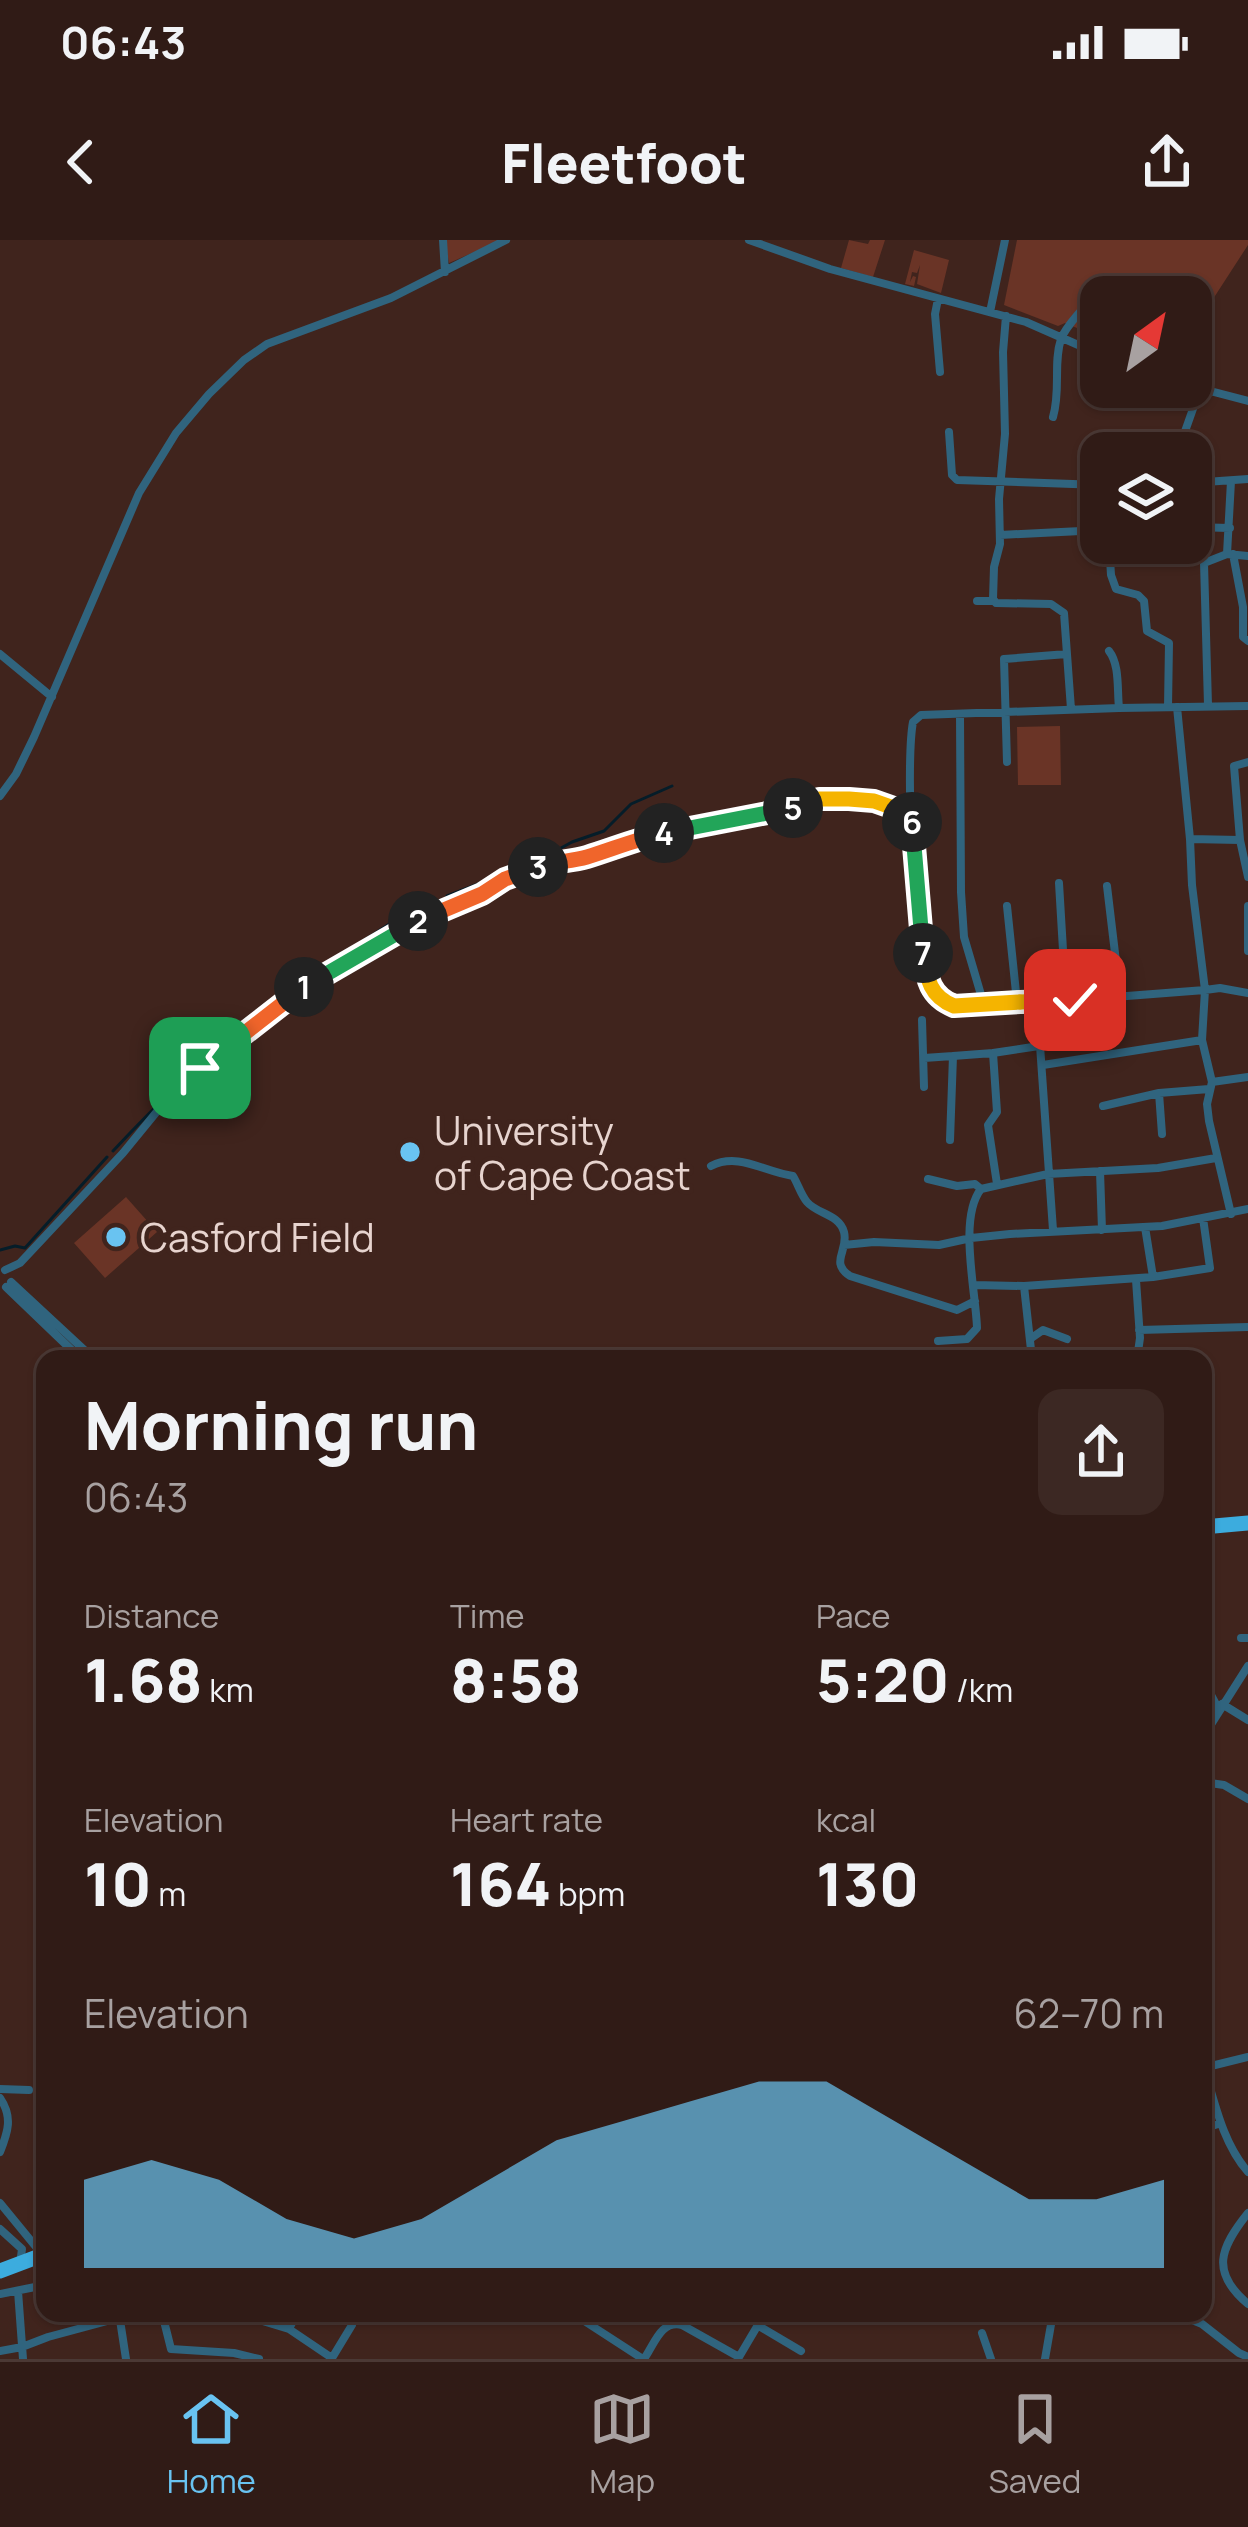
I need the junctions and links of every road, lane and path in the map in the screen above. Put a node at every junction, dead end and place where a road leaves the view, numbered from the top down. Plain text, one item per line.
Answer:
1 (443, 240) edge
2 (506, 240) edge
3 (749, 240) edge
4 (1005, 240) edge
5 (445, 272) junction
6 (938, 299) junction
7 (990, 312) junction
8 (1080, 312) edge
9 (1006, 316) junction
10 (1061, 337) junction
11 (1080, 346) edge
12 (940, 372) dead end
13 (1212, 391) edge
14 (1248, 401) edge
15 (1053, 417) dead end
16 (949, 432) dead end
17 (1248, 479) edge
18 (1231, 481) junction
19 (1001, 482) junction
20 (1212, 482) edge
21 (1080, 484) edge
22 (1212, 528) edge
23 (1230, 528) junction
24 (1080, 531) edge
25 (1000, 535) junction
26 (1230, 554) junction
27 (1248, 556) edge
28 (1110, 564) edge
29 (977, 601) dead end
30 (994, 601) junction
31 (1248, 641) edge
32 (1109, 651) dead end
33 (0, 653) edge
34 (1067, 654) junction
35 (52, 697) junction
36 (1208, 705) junction
37 (1248, 706) edge
38 (1172, 707) junction
39 (1119, 708) junction
40 (1072, 710) junction
41 (1006, 712) junction
42 (960, 715) junction
43 (1248, 761) edge
44 (1006, 762) dead end
45 (0, 796) edge
46 (1244, 813) edge
47 (911, 814) junction
48 (1190, 839) junction
49 (1240, 840) junction
50 (1248, 877) edge
51 (1059, 883) dead end
52 (1107, 886) dead end
53 (1007, 906) dead end
54 (1248, 906) edge
55 (1248, 952) edge
56 (1205, 990) junction
57 (1248, 993) edge
58 (1120, 995) junction
59 (1075, 1000) junction
60 (1017, 1002) junction
61 (1037, 1003) junction
62 (984, 1005) junction
63 (922, 1020) dead end
64 (1202, 1040) junction
65 (1039, 1046) junction
66 (993, 1053) junction
67 (953, 1056) junction
68 (925, 1058) junction
69 (1043, 1065) junction
70 (1248, 1077) edge
71 (1210, 1085) junction
72 (924, 1087) dead end
73 (1159, 1094) junction
74 (1103, 1106) dead end
75 (1162, 1134) dead end
76 (950, 1140) dead end
77 (1216, 1158) junction
78 (711, 1166) dead end
79 (1100, 1171) junction
80 (1048, 1174) junction
81 (928, 1179) dead end
82 (997, 1184) junction
83 (980, 1190) junction
84 (1248, 1209) edge
85 (1231, 1214) junction
86 (1203, 1218) junction
87 (1145, 1227) junction
88 (1053, 1230) junction
89 (1102, 1230) junction
90 (971, 1238) junction
91 (844, 1245) junction
92 (1154, 1277) junction
93 (6, 1279) edge
94 (1136, 1280) junction
95 (974, 1285) junction
96 (1024, 1286) junction
97 (975, 1301) junction
98 (1248, 1328) edge
99 (1139, 1330) junction
100 (1030, 1339) junction
101 (1067, 1339) dead end
102 (938, 1341) dead end
103 (73, 1350) edge
104 (84, 1350) edge
105 (1031, 1350) edge
106 (1138, 1350) edge
107 (1248, 1523) edge
108 (1212, 1526) edge
109 (1248, 1666) edge
110 (1212, 1697) edge
111 (1221, 1707) junction
112 (1248, 1720) edge
113 (1212, 1722) edge
114 (1212, 1783) edge
115 (1248, 1799) edge
116 (1244, 2058) edge
117 (1212, 2065) edge
118 (1247, 2069) edge
119 (0, 2089) edge
120 (28, 2090) dead end
121 (1212, 2095) edge
122 (0, 2098) edge
123 (1221, 2123) junction
124 (1212, 2126) edge
125 (0, 2152) edge
126 (1248, 2172) edge
127 (0, 2204) edge
128 (1248, 2213) edge
129 (0, 2229) edge
130 (36, 2245) edge
131 (36, 2258) edge
132 (19, 2265) junction
133 (0, 2271) edge
134 (36, 2287) edge
135 (18, 2291) junction
136 (0, 2294) edge
137 (1248, 2304) edge
138 (112, 2322) edge
139 (120, 2322) edge
140 (164, 2322) edge
141 (266, 2322) edge
142 (292, 2322) edge
143 (352, 2322) edge
144 (586, 2322) edge
145 (761, 2322) edge
146 (1051, 2322) edge
147 (1197, 2322) edge
148 (670, 2323) joint
149 (759, 2326) junction
150 (289, 2329) junction
151 (982, 2333) dead end
152 (22, 2348) junction
153 (0, 2351) edge
154 (801, 2351) dead end
155 (170, 2354) edge
156 (1248, 2357) edge
157 (332, 2358) edge
158 (740, 2358) edge
159 (23, 2359) edge
160 (125, 2359) edge
161 (259, 2359) edge
162 (642, 2359) edge
163 (991, 2359) edge
164 (1045, 2359) edge

1 - 5 street
2 - 5 street
3 - 6 street
4 - 7 street
5 - 35 street
6 - 7 street
6 - 12 street
7 - 9 street
8 - 10 street
9 - 10 street
9 - 19 street
10 - 11 street
10 - 15 street
13 - 14 street
16 - 19 street
17 - 18 street
18 - 20 street
18 - 23 street
19 - 21 street
19 - 25 street
22 - 23 street
23 - 26 street
24 - 25 street
25 - 30 street
26 - 27 street
26 - 31 street
26 - 36 street
28 - 38 street
29 - 30 street
30 - 34 street
32 - 39 street
33 - 35 street
34 - 40 street
34 - 41 street
35 - 45 street
36 - 37 street
36 - 38 street
38 - 39 street
38 - 48 street
39 - 40 street
40 - 41 street
41 - 42 street
41 - 44 street
42 - 47 street
42 - 62 street
43 - 46 street
46 - 49 street
47 - 62 street
47 - 93 street
48 - 49 street
48 - 56 street
49 - 50 street
51 - 59 street
52 - 58 street
53 - 60 street
54 - 55 street
56 - 57 street
56 - 58 street
56 - 64 street
58 - 59 street
59 - 61 street
60 - 61 street
60 - 62 street
61 - 65 street
63 - 68 street
64 - 69 street
64 - 71 street
65 - 66 street
65 - 69 street
66 - 67 street
66 - 82 street
67 - 68 street
67 - 76 street
68 - 72 street
69 - 80 street
70 - 71 street
71 - 73 street
71 - 77 street
73 - 74 street
73 - 75 street
77 - 79 street
77 - 85 street
78 - 91 street
79 - 80 street
79 - 89 street
80 - 82 street
80 - 88 street
81 - 83 street
82 - 83 street
83 - 90 street
84 - 85 street
85 - 86 street
86 - 87 street
86 - 92 street
87 - 89 street
87 - 92 street
88 - 89 street
88 - 90 street
90 - 91 street
90 - 95 street
91 - 97 street
92 - 94 street
93 - 103 street
93 - 104 street
94 - 96 street
94 - 99 street
95 - 96 street
95 - 97 street
96 - 100 street
97 - 102 street
98 - 99 street
99 - 106 street
100 - 101 street
100 - 105 street
107 - 108 highway
109 - 111 street
110 - 111 street
111 - 112 street
111 - 113 street
114 - 115 street
116 - 117 street
116 - 118 street
119 - 120 street
121 - 123 street
122 - 125 street
123 - 124 street
123 - 126 street
127 - 130 street
128 - 137 street
129 - 132 street
131 - 132 highway
132 - 133 highway
134 - 135 street
135 - 136 street
135 - 152 street
138 - 152 street
139 - 160 street
140 - 155 street
141 - 150 street
142 - 150 street
143 - 157 street
144 - 162 street
145 - 149 street
146 - 164 street
147 - 156 street
148 - 158 street
148 - 162 street
149 - 154 street
149 - 158 street
150 - 157 street
151 - 163 street
152 - 153 street
152 - 159 street
155 - 161 street

